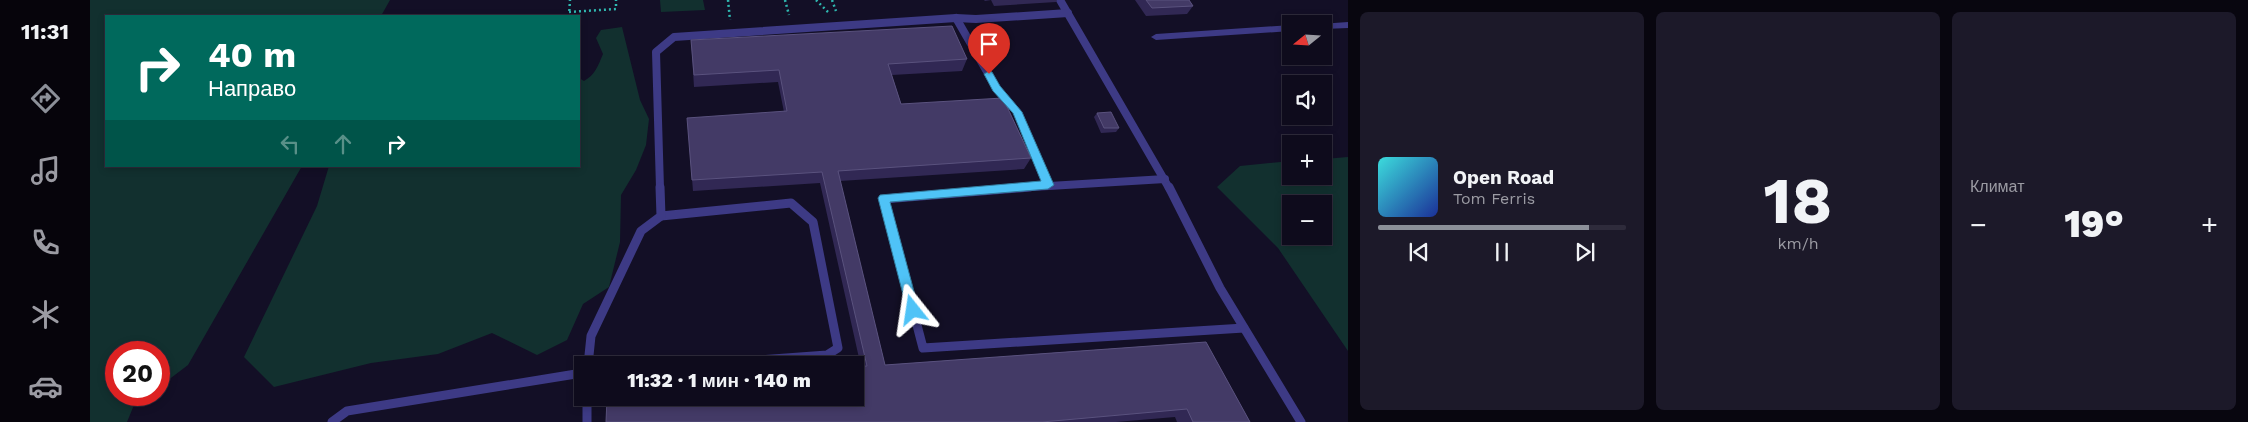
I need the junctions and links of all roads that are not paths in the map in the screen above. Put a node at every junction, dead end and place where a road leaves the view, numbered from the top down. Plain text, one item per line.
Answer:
1 (1060, 0) edge
2 (1068, 13) junction
3 (956, 18) junction
4 (1348, 25) edge
5 (1332, 26) edge
6 (1282, 29) edge
7 (1156, 36) dead end
8 (1165, 179) junction
9 (1048, 185) junction
10 (661, 216) junction
11 (1244, 328) junction
12 (589, 356) edge
13 (813, 356) edge
14 (574, 374) edge
15 (587, 406) edge
16 (332, 422) edge
17 (586, 422) edge
18 (1301, 422) edge

1 - 2 lane
2 - 3 lane
2 - 8 lane
3 - 9 lane
3 - 10 lane
4 - 5 street
6 - 7 street
8 - 9 lane
8 - 11 lane
9 - 11 lane
10 - 12 lane
10 - 13 lane
11 - 18 lane
14 - 16 lane
15 - 17 lane

